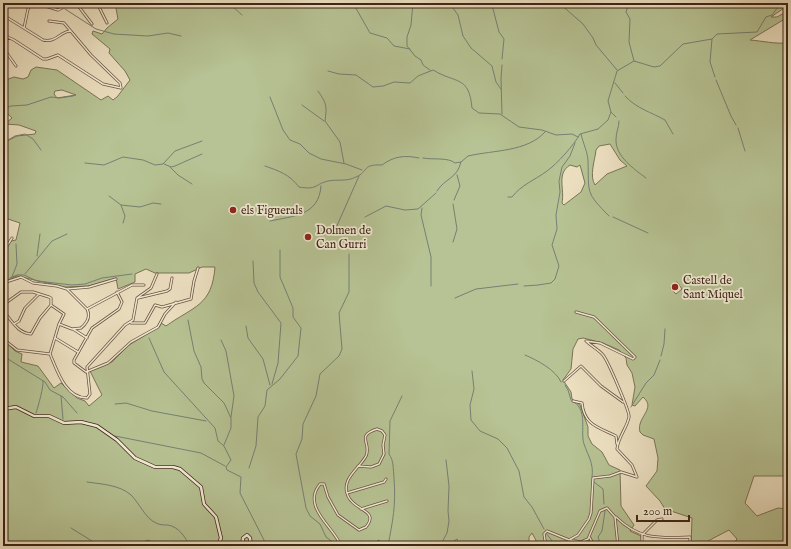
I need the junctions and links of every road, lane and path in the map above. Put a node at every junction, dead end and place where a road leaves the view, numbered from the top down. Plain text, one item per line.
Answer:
1 (63, 3) edge
2 (76, 3) edge
3 (97, 3) edge
4 (4, 16) edge
5 (49, 20) dead end
6 (107, 23) dead end
7 (92, 24) dead end
8 (24, 28) junction
9 (71, 31) junction
10 (3, 35) edge
11 (8, 37) junction
12 (16, 66) dead end
13 (12, 238) dead end
14 (3, 252) edge
15 (198, 268) dead end
16 (157, 274) dead end
17 (172, 278) dead end
18 (116, 280) dead end
19 (3, 283) edge
20 (144, 285) dead end
21 (68, 289) junction
22 (117, 292) junction
23 (39, 294) junction
24 (136, 298) junction
25 (176, 302) junction
26 (3, 305) edge
27 (51, 305) junction
28 (87, 309) junction
29 (3, 311) edge
30 (576, 312) dead end
31 (130, 323) junction
32 (14, 324) junction
33 (59, 324) junction
34 (72, 328) junction
35 (3, 338) edge
36 (55, 338) junction
37 (87, 338) junction
38 (78, 352) junction
39 (50, 354) junction
40 (86, 372) junction
41 (564, 381) dead end
42 (573, 401) dead end
43 (624, 403) junction
44 (3, 408) edge
45 (617, 444) junction
46 (358, 466) junction
47 (386, 480) dead end
48 (347, 493) junction
49 (387, 501) dead end
50 (361, 509) junction
51 (615, 517) junction
52 (662, 520) dead end
53 (642, 535) junction
54 (590, 538) junction
55 (569, 540) junction
56 (218, 546) edge
57 (242, 546) edge
58 (251, 546) edge
59 (341, 546) edge
60 (546, 546) edge
61 (594, 546) edge
62 (618, 546) edge
63 (642, 546) edge
64 (690, 546) edge

1 - 8 street
2 - 7 street
3 - 6 street
4 - 8 street
5 - 9 street
8 - 9 street
9 - 11 street
10 - 11 street
11 - 12 street
13 - 14 street
15 - 25 street
16 - 24 street
17 - 24 street
18 - 21 street
19 - 21 street
20 - 22 street
21 - 28 street
22 - 28 street
22 - 37 street
23 - 26 street
23 - 27 street
23 - 32 street
24 - 31 street
25 - 31 street
25 - 40 street
27 - 32 street
27 - 33 street
28 - 34 street
29 - 32 street
30 - 43 street
31 - 40 street
33 - 34 street
33 - 36 street
34 - 37 street
35 - 39 street
36 - 38 street
36 - 39 street
37 - 38 street
38 - 40 street
39 - 40 street
41 - 43 street
42 - 45 street
43 - 45 street
44 - 56 main road
45 - 55 street
46 - 46 street
46 - 48 street
47 - 48 street
48 - 50 street
49 - 50 street
50 - 59 street
51 - 53 street
51 - 54 street
51 - 62 street
52 - 53 street
53 - 63 street
53 - 64 street
54 - 55 street
54 - 61 street
55 - 60 street
57 - 58 main road

